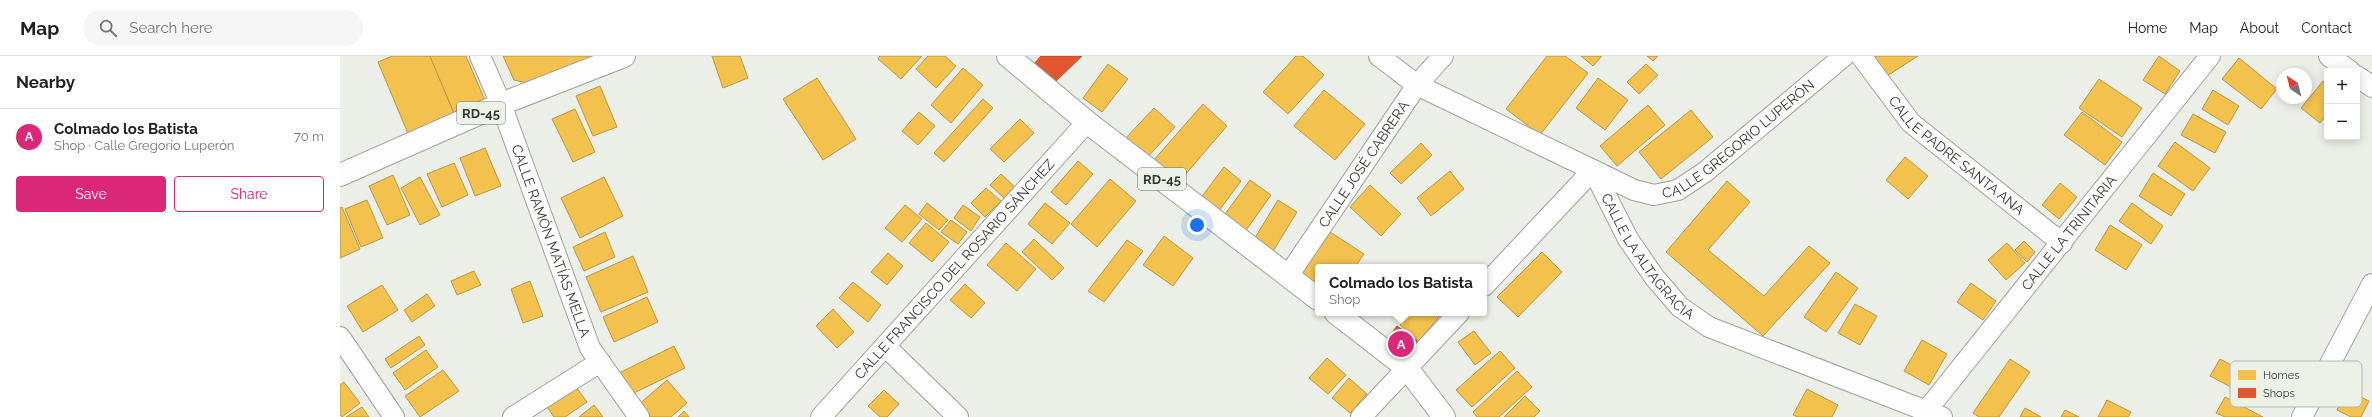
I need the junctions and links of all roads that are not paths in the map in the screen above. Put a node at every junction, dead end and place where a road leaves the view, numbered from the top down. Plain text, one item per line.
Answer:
1 (480, 56) edge
2 (624, 56) edge
3 (1008, 56) edge
4 (1379, 56) edge
5 (1443, 56) edge
6 (1844, 56) edge
7 (1861, 56) edge
8 (2210, 56) edge
9 (2329, 56) edge
10 (2346, 68) edge
11 (2360, 78) edge
12 (1418, 85) junction
13 (2372, 86) edge
14 (501, 104) junction
15 (1087, 122) junction
16 (1593, 170) junction
17 (340, 175) edge
18 (2062, 243) junction
19 (1288, 276) junction
20 (1487, 283) edge
21 (2372, 284) edge
22 (1315, 297) edge
23 (1340, 316) edge
24 (1456, 316) edge
25 (340, 337) edge
26 (885, 346) junction
27 (2331, 361) edge
28 (600, 362) junction
29 (1407, 368) junction
30 (2307, 407) edge
31 (1935, 414) edge
32 (394, 417) edge
33 (513, 417) edge
34 (640, 417) edge
35 (822, 417) edge
36 (958, 417) edge
37 (1362, 417) edge
38 (1444, 417) edge
39 (2302, 417) edge

1 - 14 street, CALLE RAMÓN MATÍAS MELLA
2 - 14 main road, RD-45
3 - 15 main road, RD-45
4 - 12 street
5 - 12 street, CALLE JOSÉ CABRERA
6 - 16 street, CALLE GREGORIO LUPERÓN
7 - 18 street, CALLE PADRE SANTA ANA
8 - 18 street, CALLE LA TRINITARIA
9 - 10 street
11 - 13 street
12 - 16 street
12 - 19 street, CALLE JOSÉ CABRERA
14 - 17 main road, RD-45
14 - 28 street, CALLE RAMÓN MATÍAS MELLA
15 - 19 main road, RD-45
15 - 26 street, CALLE FRANCISCO DEL ROSARIO SÁNCHEZ
16 - 20 street
16 - 31 street, CALLE LA ALTAGRACIA
18 - 31 street, CALLE LA TRINITARIA
19 - 22 main road, RD-45
21 - 27 street
23 - 29 main road
24 - 29 street
25 - 32 street
26 - 35 street, CALLE FRANCISCO DEL ROSARIO SÁNCHEZ
26 - 36 street
28 - 33 street
28 - 34 street, CALLE RAMÓN MATÍAS MELLA
29 - 37 street
29 - 38 main road
30 - 39 street

